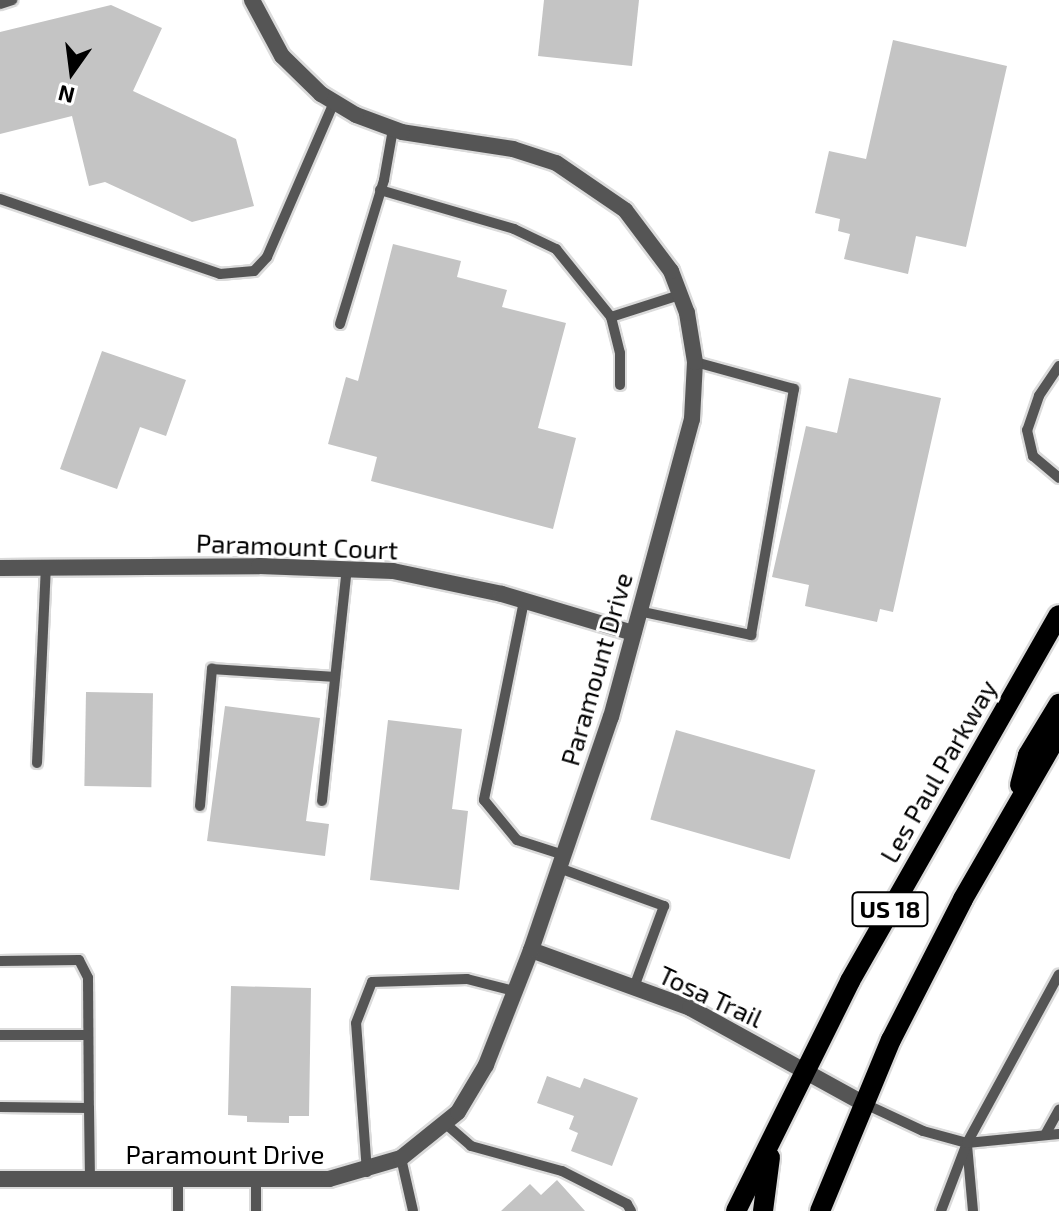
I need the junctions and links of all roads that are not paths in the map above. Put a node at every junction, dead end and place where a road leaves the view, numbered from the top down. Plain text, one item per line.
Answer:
1 (12, 0) edge
2 (252, 0) edge
3 (0, 4) edge
4 (334, 102) junction
5 (393, 129) junction
6 (380, 190) junction
7 (0, 199) edge
8 (680, 295) junction
9 (611, 317) junction
10 (340, 324) dead end
11 (695, 362) junction
12 (1059, 366) edge
13 (620, 385) dead end
14 (1059, 478) edge
15 (46, 567) junction
16 (347, 567) junction
17 (0, 568) edge
18 (524, 601) junction
19 (638, 611) junction
20 (1059, 615) edge
21 (633, 633) junction
22 (335, 677) junction
23 (1059, 704) edge
24 (1059, 733) edge
25 (37, 763) dead end
26 (322, 801) dead end
27 (200, 806) dead end
28 (1013, 812) junction
29 (562, 862) junction
30 (531, 950) junction
31 (0, 961) edge
32 (1059, 974) edge
33 (634, 987) junction
34 (514, 991) junction
35 (0, 1035) edge
36 (88, 1035) junction
37 (806, 1068) junction
38 (863, 1103) junction
39 (0, 1107) edge
40 (89, 1108) junction
41 (1059, 1110) edge
42 (447, 1125) junction
43 (1059, 1134) edge
44 (1045, 1135) junction
45 (772, 1141) junction
46 (967, 1143) junction
47 (401, 1158) junction
48 (367, 1172) junction
49 (0, 1179) edge
50 (90, 1179) junction
51 (178, 1180) junction
52 (256, 1181) junction
53 (178, 1211) edge
54 (256, 1211) edge
55 (413, 1211) edge
56 (631, 1211) edge
57 (736, 1211) edge
58 (763, 1211) edge
59 (820, 1211) edge
60 (941, 1211) edge
61 (973, 1211) edge

1 - 3 lane
2 - 4 street, Paramount Drive
4 - 5 street, Paramount Drive
4 - 7 lane
5 - 6 lane
5 - 8 street, Paramount Drive
6 - 9 lane
6 - 10 lane
8 - 9 lane
8 - 11 street, Paramount Drive
9 - 13 lane
11 - 19 street, Paramount Drive
11 - 19 lane
12 - 14 lane
15 - 16 street, Paramount Court
15 - 17 street, Paramount Court
15 - 25 lane
16 - 18 street, Paramount Court
16 - 22 lane
18 - 21 street, Paramount Court
18 - 29 lane
19 - 21 street, Paramount Drive
20 - 37 main road, Les Paul Parkway / US 18
21 - 29 street, Paramount Drive
22 - 26 lane
22 - 27 lane
23 - 28 main road
24 - 28 main road, US 18
28 - 38 main road, US 18
29 - 30 street, Paramount Drive
29 - 33 lane
30 - 33 street, Tosa Trail
30 - 34 street, Paramount Drive
31 - 36 lane
32 - 46 lane
33 - 37 street, Tosa Trail
34 - 42 street, Paramount Drive
34 - 48 lane
35 - 36 lane
36 - 40 lane
37 - 38 street, Tosa Trail
37 - 45 main road, Les Paul Parkway / US 18
38 - 46 lane
38 - 59 main road, US 18
39 - 40 lane
40 - 50 lane
41 - 44 lane
42 - 47 street, Paramount Drive
42 - 56 lane
43 - 44 lane
44 - 46 lane
45 - 57 main road, Les Paul Parkway / US 18
45 - 58 main road
46 - 60 lane
46 - 61 lane
47 - 48 street, Paramount Drive
47 - 55 lane
48 - 52 street, Paramount Drive
49 - 50 street, Paramount Drive
50 - 51 street, Paramount Drive
51 - 52 street, Paramount Drive
51 - 53 lane
52 - 54 lane

